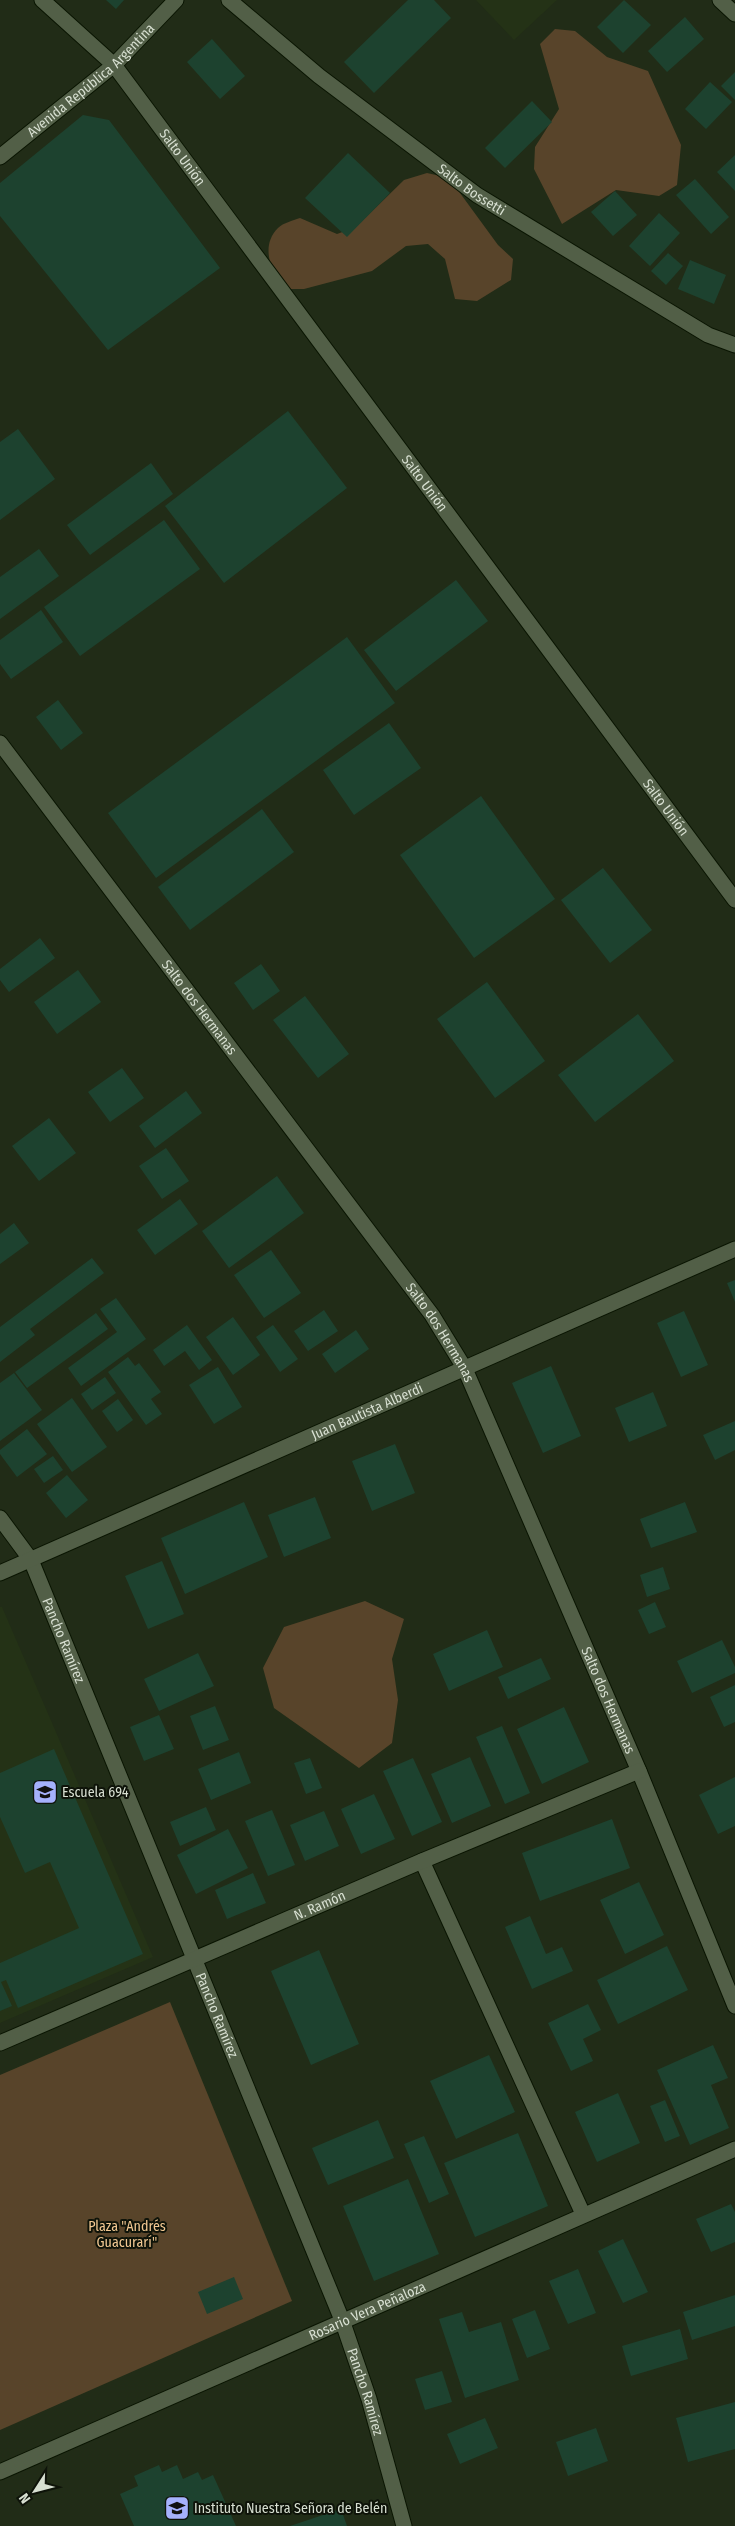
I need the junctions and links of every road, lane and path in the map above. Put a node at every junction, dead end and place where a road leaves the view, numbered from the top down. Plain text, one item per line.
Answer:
1 (42, 0) edge
2 (176, 0) edge
3 (229, 0) edge
4 (720, 0) edge
5 (735, 14) edge
6 (114, 65) junction
7 (0, 157) edge
8 (735, 345) edge
9 (0, 743) edge
10 (735, 900) edge
11 (735, 1249) edge
12 (465, 1369) junction
13 (0, 1518) edge
14 (31, 1560) junction
15 (0, 1573) edge
16 (639, 1771) junction
17 (422, 1861) junction
18 (195, 1960) junction
19 (735, 2006) edge
20 (0, 2043) edge
21 (735, 2149) edge
22 (583, 2214) junction
23 (342, 2320) junction
24 (0, 2472) edge
25 (404, 2526) edge

1 - 6 street, Salto Unión
2 - 6 street, Avenida República Argentina
3 - 8 street, Salto Bossetti
4 - 5 street
6 - 7 street, Avenida República Argentina
6 - 10 street, Salto Unión
9 - 12 street, Salto dos Hermanas
11 - 12 street, Juan Bautista Alberdi
12 - 14 street, Juan Bautista Alberdi
12 - 16 street, Salto dos Hermanas
13 - 14 street, Pancho Ramírez
14 - 15 street, Juan Bautista Alberdi
14 - 18 street, Pancho Ramírez
16 - 17 street, N. Ramón
16 - 19 street, Salto dos Hermanas
17 - 18 street, N. Ramón
17 - 22 street
18 - 20 street, N. Ramón
18 - 23 street, Pancho Ramírez
21 - 22 street, Rosario Vera Peñaloza
22 - 23 street, Rosario Vera Peñaloza
23 - 24 street, Rosario Vera Peñaloza
23 - 25 street, Pancho Ramírez

